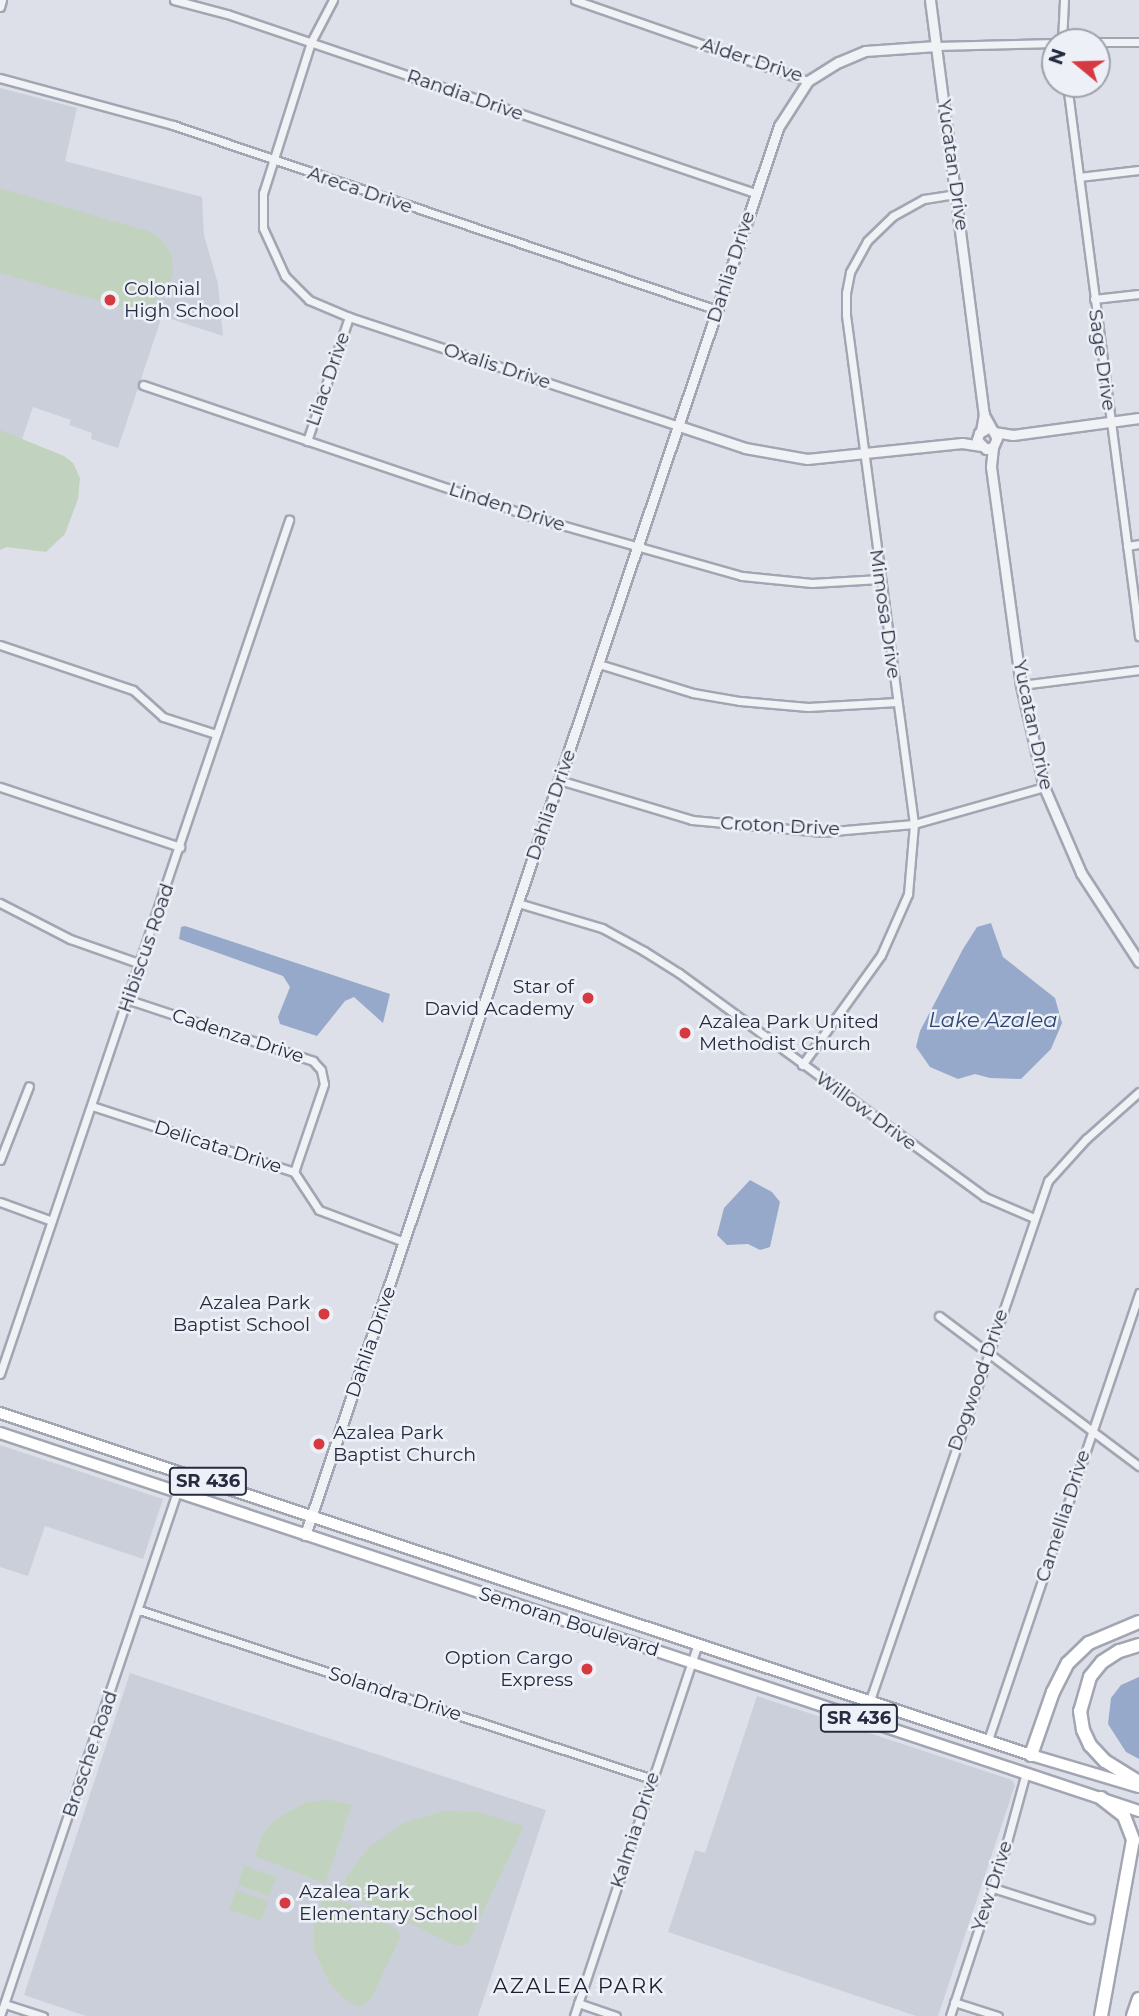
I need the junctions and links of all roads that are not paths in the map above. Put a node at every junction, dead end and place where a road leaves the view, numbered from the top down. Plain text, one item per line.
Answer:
1 (2, 0) edge
2 (174, 0) edge
3 (333, 0) edge
4 (575, 0) edge
5 (930, 0) edge
6 (1064, 0) edge
7 (0, 7) edge
8 (1063, 28) edge
9 (311, 42) junction
10 (1111, 42) edge
11 (1139, 42) edge
12 (1041, 43) edge
13 (936, 46) junction
14 (0, 78) edge
15 (808, 81) junction
16 (1069, 98) edge
17 (272, 160) junction
18 (1139, 170) edge
19 (1079, 177) junction
20 (755, 193) junction
21 (957, 194) junction
22 (1139, 294) edge
23 (1094, 299) junction
24 (717, 310) junction
25 (349, 317) junction
26 (143, 385) dead end
27 (1139, 418) edge
28 (1110, 421) junction
29 (679, 426) junction
30 (987, 439) junction
31 (307, 441) junction
32 (864, 454) junction
33 (289, 520) dead end
34 (1139, 544) edge
35 (637, 546) junction
36 (1127, 546) junction
37 (880, 579) junction
38 (1139, 636) edge
39 (0, 645) edge
40 (599, 664) junction
41 (1139, 670) edge
42 (1021, 685) junction
43 (897, 702) junction
44 (216, 734) junction
45 (559, 780) junction
46 (1044, 786) junction
47 (0, 787) edge
48 (914, 824) junction
49 (180, 847) junction
50 (0, 903) edge
51 (517, 903) junction
52 (1139, 962) edge
53 (141, 964) junction
54 (129, 1000) junction
55 (802, 1065) junction
56 (29, 1086) dead end
57 (1139, 1092) edge
58 (92, 1106) junction
59 (0, 1131) edge
60 (8, 1135) junction
61 (0, 1160) edge
62 (294, 1172) junction
63 (0, 1202) edge
64 (1034, 1218) junction
65 (52, 1221) junction
66 (404, 1242) junction
67 (1139, 1293) edge
68 (939, 1316) dead end
69 (987, 1353) junction
70 (0, 1374) edge
71 (0, 1413) edge
72 (0, 1423) edge
73 (34, 1424) junction
74 (1091, 1431) junction
75 (0, 1433) edge
76 (1139, 1466) edge
77 (177, 1492) junction
78 (312, 1516) junction
79 (305, 1535) junction
80 (139, 1610) junction
81 (1139, 1622) edge
82 (698, 1644) junction
83 (1139, 1645) edge
84 (691, 1662) junction
85 (870, 1700) junction
86 (988, 1740) junction
87 (1031, 1755) junction
88 (1026, 1772) junction
89 (652, 1779) junction
90 (1139, 1785) edge
91 (1101, 1798) junction
92 (1139, 1811) edge
93 (993, 1888) junction
94 (1090, 1919) dead end
95 (1139, 1999) edge
96 (954, 2002) junction
97 (578, 2003) junction
98 (5, 2004) junction
99 (1, 2016) edge
100 (43, 2016) edge
101 (574, 2016) edge
102 (616, 2016) edge
103 (950, 2016) edge
104 (998, 2016) edge
105 (1101, 2016) edge
106 (1133, 2016) edge

1 - 7 street
2 - 9 street, Randia Drive
3 - 9 street
4 - 15 street, Alder Drive
5 - 13 street, Yucatan Drive
6 - 8 street
9 - 17 street, Oxalis Drive
9 - 20 street, Randia Drive
10 - 11 street
12 - 13 street, Alder Drive
13 - 15 street, Alder Drive
13 - 21 street, Yucatan Drive
14 - 17 street, Areca Drive
15 - 20 street, Dahlia Drive
16 - 19 street, Sage Drive
17 - 24 street, Areca Drive
17 - 25 street, Oxalis Drive
18 - 19 street
19 - 23 street, Sage Drive
20 - 24 street, Dahlia Drive
21 - 30 street, Yucatan Drive
21 - 32 street, Mimosa Drive
22 - 23 street
23 - 28 street, Sage Drive
24 - 29 street, Dahlia Drive
25 - 29 street, Oxalis Drive
25 - 31 street, Lilac Drive
26 - 31 street, Linden Drive
27 - 28 street
28 - 30 street
28 - 36 street, Sage Drive
29 - 32 street, Oxalis Drive
29 - 35 street, Dahlia Drive
30 - 32 street, Oxalis Drive
30 - 42 street, Yucatan Drive
31 - 35 street, Linden Drive
32 - 37 street, Mimosa Drive
33 - 44 street, Hibiscus Road
34 - 36 street
35 - 37 street, Linden Drive
35 - 40 street, Dahlia Drive
36 - 38 street, Sage Drive
37 - 43 street, Mimosa Drive
39 - 44 street
40 - 43 street
40 - 45 street, Dahlia Drive
41 - 42 street
42 - 46 street, Yucatan Drive
43 - 48 street, Mimosa Drive
44 - 49 street, Hibiscus Road
45 - 48 street, Croton Drive
45 - 51 street, Dahlia Drive
46 - 48 street, Croton Drive
46 - 52 street, Yucatan Drive
47 - 49 street
48 - 55 street, Mimosa Drive
49 - 53 street, Hibiscus Road
50 - 53 street
51 - 55 street, Willow Drive
51 - 66 street, Dahlia Drive
53 - 54 street, Hibiscus Road
54 - 58 street, Hibiscus Road
54 - 62 street, Cadenza Drive
55 - 64 street, Willow Drive
56 - 60 street
57 - 64 street, Dogwood Drive
58 - 62 street, Delicata Drive
58 - 65 street, Hibiscus Road
59 - 60 street
60 - 61 street
62 - 66 street, Delicata Drive
63 - 65 street
64 - 69 street, Dogwood Drive
65 - 70 street, Hibiscus Road
66 - 78 street, Dahlia Drive
67 - 74 street, Camellia Drive
68 - 69 street
69 - 74 street
69 - 85 street, Dogwood Drive
71 - 73 main road, Semoran Boulevard / SR 436
72 - 73 main road
73 - 78 main road, Semoran Boulevard / SR 436
74 - 76 street
74 - 86 street, Camellia Drive
75 - 77 main road, Semoran Boulevard / SR 436
77 - 79 main road, Semoran Boulevard / SR 436
77 - 80 street, Brosche Road
78 - 79 street, Dahlia Drive
78 - 82 main road, Semoran Boulevard / SR 436
79 - 84 main road, Semoran Boulevard / SR 436
80 - 89 street, Solandra Drive
80 - 98 street, Brosche Road
81 - 87 highway
82 - 84 street, Kalmia Drive
82 - 85 main road, Semoran Boulevard / SR 436
83 - 90 highway
84 - 88 main road, Semoran Boulevard / SR 436
84 - 89 street, Kalmia Drive
85 - 86 main road, Semoran Boulevard / SR 436
86 - 87 main road, Semoran Boulevard / SR 436
87 - 88 main road, Yew Drive
87 - 90 main road, Semoran Boulevard / SR 436
88 - 91 main road, Semoran Boulevard / SR 436
88 - 93 street, Yew Drive
89 - 97 street, Kalmia Drive
91 - 92 main road, Semoran Boulevard / SR 436
91 - 105 highway
93 - 94 street
93 - 96 street, Yew Drive
95 - 106 highway
96 - 103 street, Yew Drive
96 - 104 street
97 - 101 street, Kalmia Drive
97 - 102 street
98 - 99 street, Brosche Road
98 - 100 street

